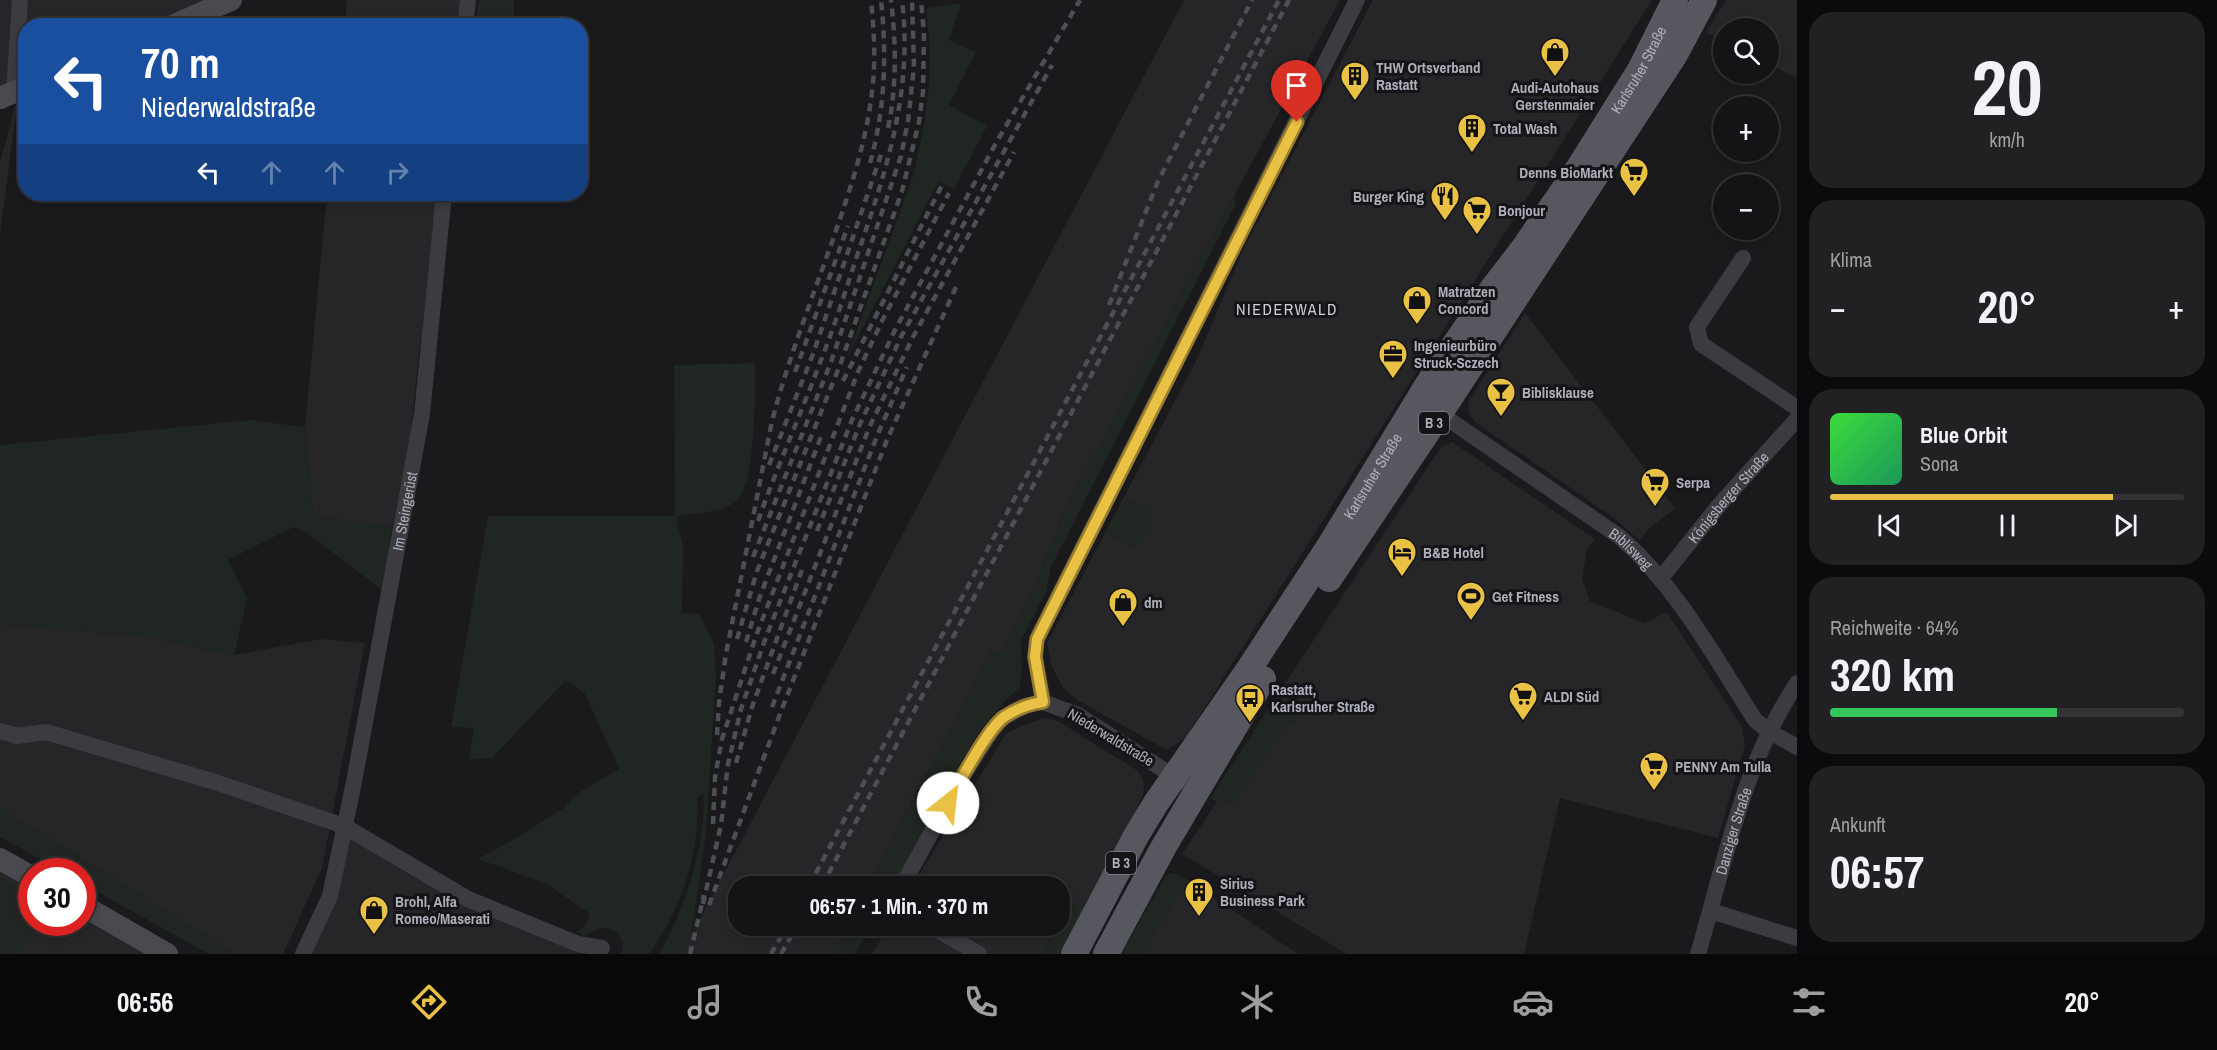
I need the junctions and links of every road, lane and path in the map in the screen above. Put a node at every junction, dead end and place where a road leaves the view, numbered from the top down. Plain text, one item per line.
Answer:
1 (20, 0) edge
2 (231, 0) edge
3 (468, 0) edge
4 (1357, 0) edge
5 (1675, 0) edge
6 (1704, 0) edge
7 (19, 18) edge
8 (190, 18) edge
9 (466, 18) edge
10 (18, 26) edge
11 (13, 92) edge
12 (443, 201) edge
13 (1743, 258) dead end
14 (1419, 400) junction
15 (1797, 408) edge
16 (1440, 413) junction
17 (1797, 419) edge
18 (1660, 579) junction
19 (1797, 683) edge
20 (1043, 702) junction
21 (0, 731) edge
22 (1770, 732) junction
23 (1797, 747) edge
24 (1185, 784) junction
25 (344, 826) junction
26 (0, 859) edge
27 (18, 869) edge
28 (907, 876) edge
29 (1711, 911) junction
30 (96, 913) edge
31 (948, 936) edge
32 (1797, 938) edge
33 (602, 948) dead end
34 (167, 954) edge
35 (303, 954) edge
36 (979, 954) edge
37 (1074, 954) edge
38 (1106, 954) edge
39 (1698, 954) edge

1 - 7 street
2 - 8 street
3 - 9 street
4 - 20 street
5 - 14 main road, Karlsruher Straße / B 3
6 - 16 main road, Karlsruher Straße / B 3
10 - 11 street
12 - 25 street, Im Steingerüst
13 - 15 street
14 - 16 street, Biblisweg
14 - 24 main road, Karlsruher Straße / B 3
16 - 18 street, Biblisweg
16 - 24 main road, Karlsruher Straße / B 3
17 - 18 street, Königsberger Straße
18 - 22 street, Biblisweg
19 - 22 street, Danziger Straße
20 - 24 street, Niederwaldstraße
20 - 28 street
21 - 25 street
22 - 23 street, Biblisweg
22 - 29 street, Danziger Straße
24 - 37 main road, Karlsruher Straße / B 3
24 - 38 main road, Karlsruher Straße / B 3
25 - 33 street
25 - 35 street, Im Steingerüst
26 - 27 street
29 - 32 street
29 - 39 street, Danziger Straße
30 - 34 street
31 - 36 street

